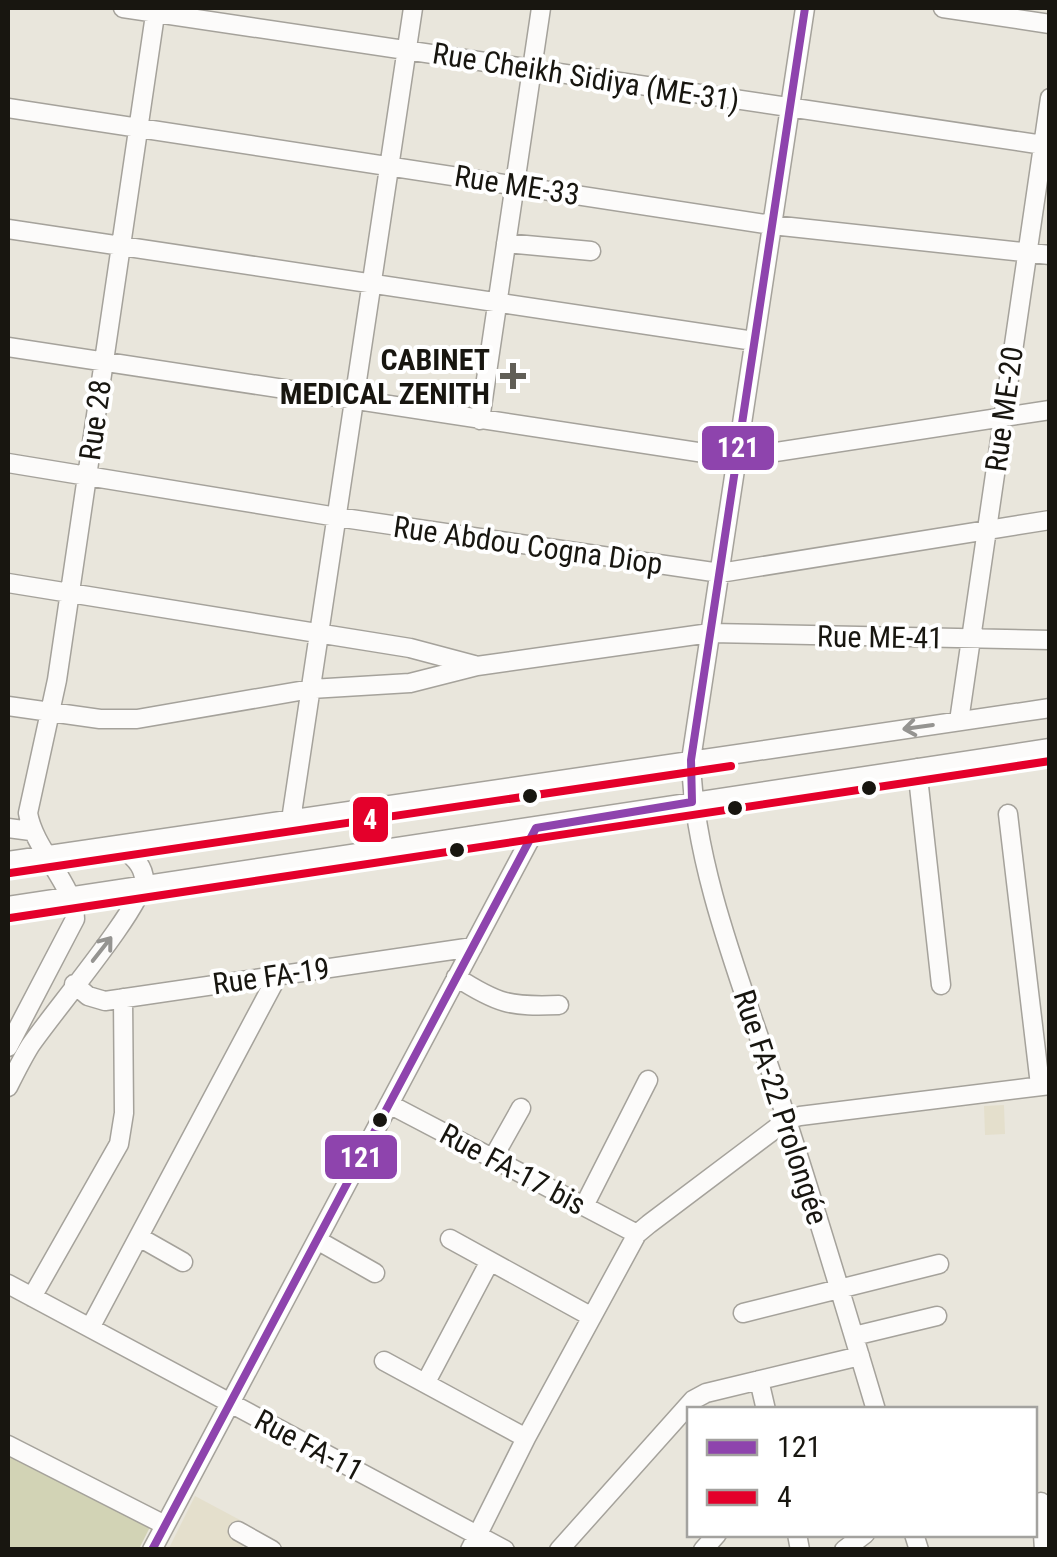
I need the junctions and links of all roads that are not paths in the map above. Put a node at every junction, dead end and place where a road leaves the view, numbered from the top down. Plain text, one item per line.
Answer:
1 (123, 8) edge
2 (413, 8) edge
3 (541, 8) edge
4 (804, 8) edge
5 (944, 8) edge
6 (156, 10) edge
7 (1050, 24) edge
8 (407, 50) junction
9 (532, 68) junction
10 (1050, 98) edge
11 (790, 107) junction
12 (8, 108) edge
13 (138, 127) junction
14 (1046, 146) edge
15 (390, 166) junction
16 (515, 184) junction
17 (772, 225) junction
18 (8, 229) edge
19 (506, 243) junction
20 (121, 247) junction
21 (592, 251) dead end
22 (1026, 254) junction
23 (1050, 255) edge
24 (372, 282) junction
25 (498, 301) junction
26 (754, 341) junction
27 (8, 347) edge
28 (104, 361) junction
29 (354, 400) junction
30 (1050, 410) edge
31 (1003, 418) junction
32 (480, 420) junction
33 (737, 458) junction
34 (8, 463) edge
35 (88, 474) junction
36 (337, 517) junction
37 (1050, 520) edge
38 (986, 530) junction
39 (720, 572) junction
40 (8, 583) edge
41 (70, 592) junction
42 (710, 634) junction
43 (319, 635) junction
44 (970, 639) junction
45 (1050, 640) edge
46 (410, 648) junction
47 (478, 666) junction
48 (410, 683) junction
49 (311, 689) junction
50 (8, 706) edge
51 (1050, 708) edge
52 (50, 714) junction
53 (959, 721) junction
54 (1050, 748) edge
55 (692, 760) junction
56 (917, 768) junction
57 (692, 802) junction
58 (1008, 814) dead end
59 (291, 820) junction
60 (8, 828) edge
61 (536, 828) junction
62 (31, 831) junction
63 (117, 845) junction
64 (47, 856) junction
65 (8, 861) edge
66 (144, 886) junction
67 (70, 896) junction
68 (8, 906) edge
69 (473, 947) junction
70 (278, 975) junction
71 (456, 977) junction
72 (74, 984) junction
73 (941, 984) dead end
74 (123, 998) junction
75 (559, 1005) dead end
76 (16, 1016) edge
77 (8, 1047) edge
78 (648, 1080) dead end
79 (1045, 1085) edge
80 (8, 1087) edge
81 (389, 1104) junction
82 (521, 1108) dead end
83 (787, 1120) junction
84 (493, 1158) junction
85 (584, 1206) junction
86 (638, 1234) junction
87 (139, 1237) junction
88 (450, 1239) dead end
89 (317, 1240) junction
90 (490, 1261) junction
91 (183, 1262) dead end
92 (939, 1264) dead end
93 (375, 1273) dead end
94 (839, 1287) junction
95 (16, 1293) edge
96 (743, 1313) dead end
97 (937, 1316) dead end
98 (592, 1317) junction
99 (90, 1328) junction
100 (854, 1336) junction
101 (860, 1356) junction
102 (384, 1361) dead end
103 (760, 1380) junction
104 (426, 1382) junction
105 (230, 1403) junction
106 (765, 1407) edge
107 (875, 1407) edge
108 (526, 1438) junction
109 (8, 1445) edge
110 (1042, 1502) edge
111 (165, 1526) junction
112 (238, 1531) dead end
113 (474, 1542) edge
114 (152, 1550) edge
115 (272, 1550) edge
116 (505, 1550) edge
117 (558, 1550) edge
118 (1044, 1550) edge

1 - 6 street, Rue Cheikh Sidiya (ME-31)
2 - 8 street
3 - 9 street
4 - 11 street
5 - 7 street
6 - 8 street, Rue Cheikh Sidiya (ME-31)
6 - 13 street, Rue 28
8 - 9 street, Rue Cheikh Sidiya (ME-31)
8 - 15 street
9 - 11 street, Rue Cheikh Sidiya (ME-31)
9 - 16 street
10 - 14 street, Rue ME-20
11 - 14 street, Rue Cheikh Sidiya (ME-31)
11 - 17 street
12 - 13 street, Rue ME-33
13 - 15 street, Rue ME-33
13 - 20 street, Rue 28
14 - 22 street, Rue ME-20
15 - 16 street, Rue ME-33
15 - 24 street
16 - 17 street, Rue ME-33
16 - 19 street
17 - 22 street, Rue ME-33
17 - 26 street
18 - 20 street
19 - 21 street
19 - 25 street
20 - 24 street
20 - 28 street, Rue 28
22 - 23 street, Rue ME-33
22 - 31 street, Rue ME-20
24 - 25 street
24 - 29 street
25 - 26 street
25 - 32 street
26 - 33 street
27 - 28 street
28 - 29 street
28 - 35 street, Rue 28
29 - 32 street
29 - 36 street
30 - 31 street
31 - 33 street
31 - 38 street, Rue ME-20
32 - 33 street
33 - 39 street
34 - 35 street, Rue Abdou Cogna Diop
35 - 36 street, Rue Abdou Cogna Diop
35 - 41 street, Rue 28
36 - 39 street, Rue Abdou Cogna Diop
36 - 43 street
37 - 38 street, Rue Abdou Cogna Diop
38 - 39 street, Rue Abdou Cogna Diop
38 - 44 street, Rue ME-20
39 - 42 street
40 - 41 street
41 - 43 street
41 - 52 street, Rue 28
42 - 44 street, Rue ME-41
42 - 47 street, Rue ME-41
42 - 55 street
43 - 46 street
43 - 49 street
44 - 45 street, Rue ME-41
44 - 53 street, Rue ME-20
46 - 47 street
46 - 48 street
47 - 48 street, Rue ME-41
48 - 49 street, Rue ME-41
49 - 52 street, Rue ME-41
49 - 59 street
50 - 52 street, Rue ME-41
51 - 53 street
52 - 62 street, Rue 28
53 -> 55 street
54 - 56 street
55 - 57 street
55 - 59 street
56 - 57 street
56 - 73 street
57 - 61 street
57 - 83 street, Rue FA-22 Prolongée
58 - 79 street
59 - 63 street
60 - 62 street
61 - 66 street
61 - 69 street
62 - 64 street
63 - 64 street
63 - 66 street
64 - 65 street
64 - 67 street
66 - 67 street
72 -> 66 street
67 - 68 street
67 - 76 street
69 - 70 street, Rue FA-19
69 - 71 street
70 - 74 street, Rue FA-19
70 - 87 street
71 - 75 street
71 - 81 street
72 - 74 street, Rue FA-19
72 - 80 street
74 - 95 street
76 - 77 street
78 - 85 street
79 - 83 street
81 - 84 street, Rue FA-17 bis
81 - 89 street
82 - 84 street
83 - 86 street
83 - 94 street, Rue FA-22 Prolongée
84 - 85 street, Rue FA-17 bis
85 - 86 street, Rue FA-17 bis
86 - 98 street
87 - 91 street
87 - 99 street
88 - 90 street
89 - 93 street
89 - 105 street
90 - 98 street
90 - 104 street
92 - 94 street
94 - 96 street
94 - 100 street, Rue FA-22 Prolongée
95 - 99 street, Rue FA-11
97 - 100 street
98 - 108 street
99 - 105 street, Rue FA-11
100 - 101 street, Rue FA-22 Prolongée
101 - 103 street
101 - 107 street, Rue FA-22 Prolongée
102 - 104 street
103 - 106 street
103 - 117 street
104 - 108 street
105 - 111 street
105 - 113 street, Rue FA-11
108 - 113 street
109 - 111 street
110 - 118 street
111 - 114 street
112 - 115 street
113 - 116 street, Rue FA-11

